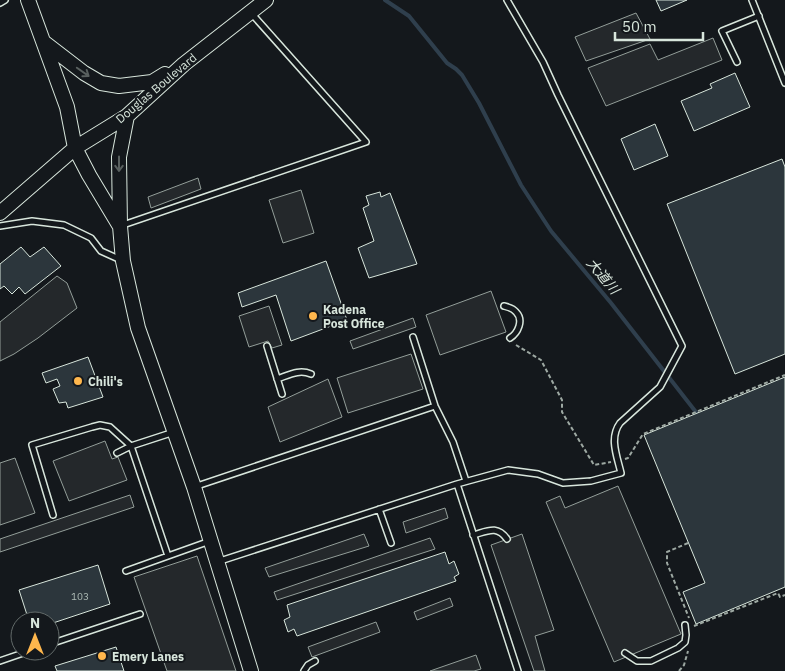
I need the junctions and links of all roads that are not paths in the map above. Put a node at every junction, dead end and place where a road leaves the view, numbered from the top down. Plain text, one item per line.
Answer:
1 (5, 0) edge
2 (28, 0) edge
3 (266, 0) edge
4 (507, 0) edge
5 (752, 0) edge
6 (0, 3) edge
7 (251, 12) junction
8 (759, 16) junction
9 (44, 43) junction
10 (737, 62) dead end
11 (184, 64) junction
12 (785, 84) edge
13 (127, 116) junction
14 (75, 148) junction
15 (0, 213) edge
16 (0, 226) edge
17 (120, 226) junction
18 (123, 262) junction
19 (504, 306) dead end
20 (413, 337) dead end
21 (510, 338) dead end
22 (267, 346) dead end
23 (311, 374) dead end
24 (277, 379) junction
25 (282, 394) dead end
26 (435, 406) junction
27 (174, 432) junction
28 (131, 446) junction
29 (117, 453) dead end
30 (466, 481) junction
31 (457, 484) junction
32 (194, 487) junction
33 (379, 510) junction
34 (53, 515) dead end
35 (473, 535) junction
36 (507, 539) dead end
37 (211, 541) junction
38 (391, 543) dead end
39 (168, 556) junction
40 (217, 562) junction
41 (126, 571) dead end
42 (140, 614) dead end
43 (685, 627) road end
44 (60, 641) edge
45 (625, 653) dead end
46 (314, 662) dead end
47 (251, 671) edge
48 (304, 671) edge
49 (518, 671) edge

1 - 6 lane
2 - 9 street
3 - 7 street, Douglas Boulevard
4 - 30 lane
5 - 8 lane
7 - 11 street, Douglas Boulevard
7 - 17 lane
8 - 10 lane
8 - 12 lane
9 -> 11 street
9 - 14 street
11 - 13 street, Douglas Boulevard
13 - 14 street, Douglas Boulevard
13 -> 17 street
14 - 15 street, Douglas Boulevard
14 - 17 street
16 - 18 lane
17 - 18 street
18 - 27 street
19 - 21 lane
20 - 26 lane
22 - 24 lane
23 - 24 lane
24 - 25 lane
26 - 30 lane
26 - 32 lane
27 - 28 lane
27 - 32 street
28 - 29 lane
28 - 34 lane
28 - 39 lane
30 - 31 lane
31 - 33 lane
31 - 35 lane
32 - 37 street
33 - 38 lane
33 - 40 lane
35 - 36 lane
35 - 49 lane
37 - 39 lane
37 - 40 street
39 - 41 lane
40 - 47 street
42 - 44 lane
43 - 45 lane
46 - 48 lane

